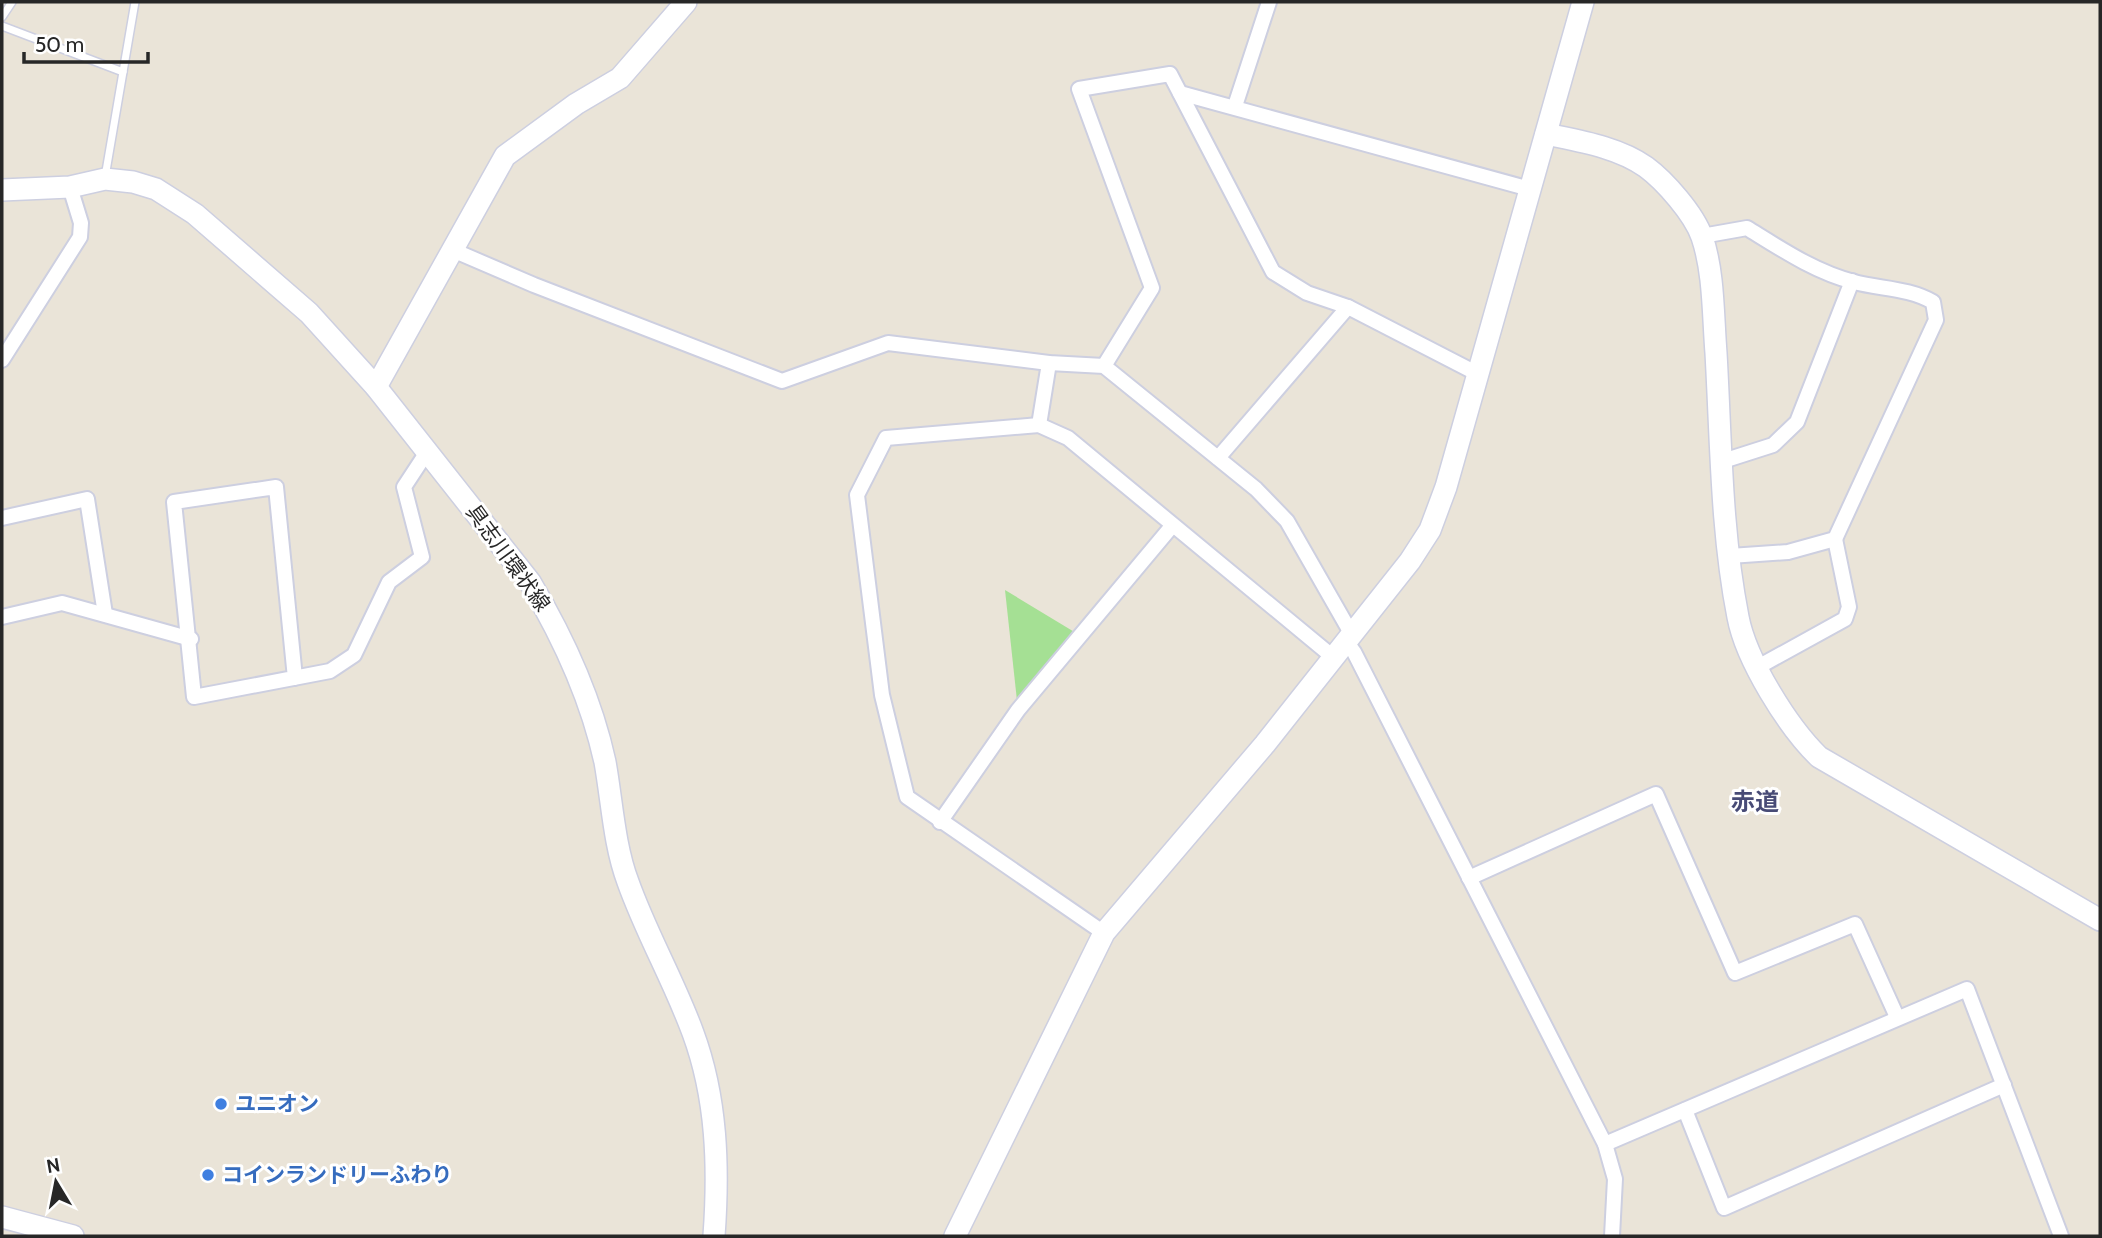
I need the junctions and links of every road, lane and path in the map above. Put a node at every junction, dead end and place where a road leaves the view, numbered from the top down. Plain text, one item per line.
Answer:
1 (12, 2) edge
2 (135, 2) edge
3 (686, 2) edge
4 (1269, 2) edge
5 (1583, 2) edge
6 (2, 17) edge
7 (2, 26) edge
8 (123, 72) junction
9 (1180, 93) junction
10 (1235, 106) junction
11 (1546, 134) junction
12 (105, 179) junction
13 (70, 187) junction
14 (1530, 189) junction
15 (2, 190) edge
16 (1702, 236) junction
17 (455, 251) junction
18 (1852, 282) junction
19 (1348, 306) junction
20 (2, 360) edge
21 (1049, 363) junction
22 (1104, 366) junction
23 (1478, 374) junction
24 (376, 387) junction
25 (1039, 425) junction
26 (427, 452) junction
27 (1218, 458) junction
28 (1723, 461) junction
29 (2, 519) edge
30 (1172, 526) junction
31 (1835, 539) junction
32 (1730, 556) junction
33 (105, 614) junction
34 (2, 617) edge
35 (191, 639) junction
36 (1343, 644) junction
37 (1758, 667) junction
38 (295, 678) junction
39 (940, 822) junction
40 (1469, 878) junction
41 (2100, 919) edge
42 (1104, 933) junction
43 (1897, 1017) junction
44 (2004, 1085) junction
45 (1685, 1110) junction
46 (1605, 1144) junction
47 (2, 1217) edge
48 (73, 1236) edge
49 (714, 1236) edge
50 (955, 1236) edge
51 (1612, 1236) edge
52 (2061, 1236) edge

1 - 6 lane
2 - 8 lane
3 - 17 street
4 - 10 street
5 - 11 street
7 - 8 lane
8 - 12 lane
9 - 10 street
9 - 19 street
9 - 22 street
10 - 14 street
11 - 14 street
11 - 16 street
12 - 13 street
12 - 24 street, 具志川環状線
13 - 15 street
13 - 20 street
14 - 23 street
16 - 18 street
16 - 28 street
17 - 21 street
17 - 24 street
18 - 28 street
18 - 31 street
19 - 23 street
19 - 27 street
21 - 22 street
21 - 25 street
22 - 27 street
23 - 36 street
24 - 26 street, 具志川環状線
25 - 30 street
25 - 39 street
26 - 38 street
26 - 49 street, 具志川環状線
27 - 36 street
28 - 32 street
29 - 33 street
30 - 36 street
30 - 39 street
31 - 32 street
31 - 37 street
32 - 37 street
33 - 34 street
33 - 35 street
35 - 38 street
35 - 38 street
36 - 40 street
36 - 42 street
37 - 41 street
39 - 42 street
40 - 43 street
40 - 46 street
42 - 50 street
43 - 44 street
43 - 45 street
44 - 45 street
44 - 52 street
45 - 46 street
46 - 51 street
47 - 48 street

